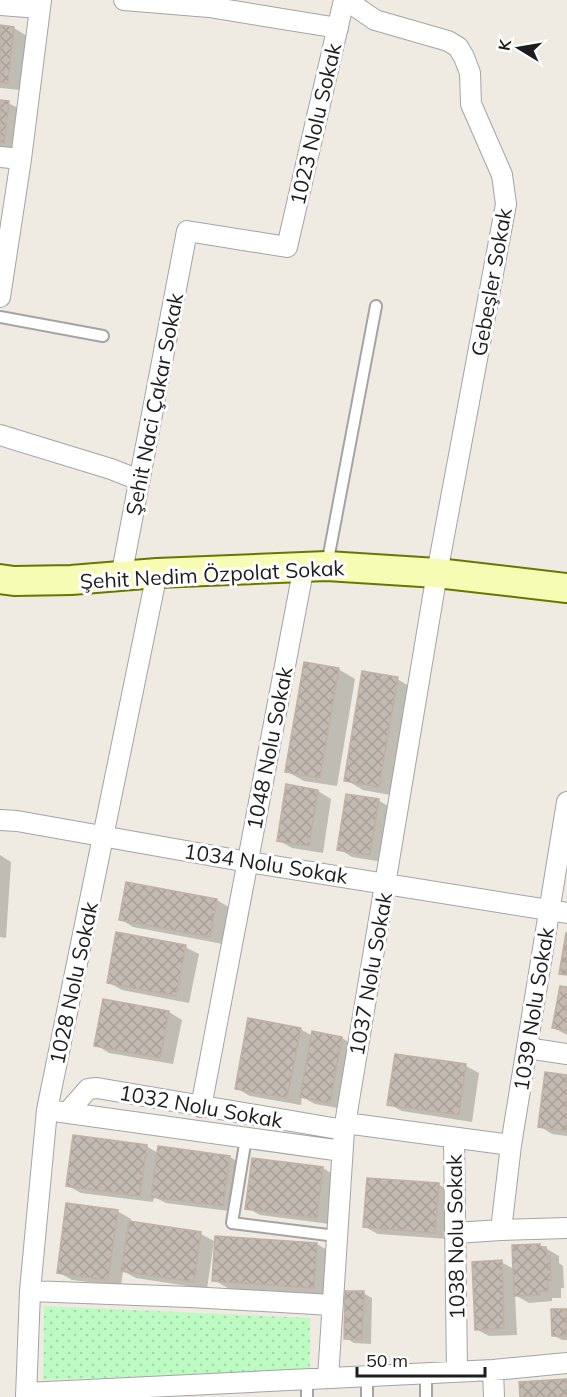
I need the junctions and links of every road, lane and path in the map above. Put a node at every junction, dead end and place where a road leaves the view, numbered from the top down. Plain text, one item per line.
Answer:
1 (124, 0) edge
2 (345, 0) edge
3 (40, 4) edge
4 (0, 5) edge
5 (338, 28) junction
6 (0, 157) edge
7 (21, 159) junction
8 (187, 231) joint
9 (3, 260) edge
10 (0, 297) edge
11 (376, 306) dead end
12 (0, 317) edge
13 (103, 336) dead end
14 (0, 435) edge
15 (139, 480) junction
16 (315, 566) junction
17 (157, 573) junction
18 (437, 573) junction
19 (120, 577) junction
20 (0, 579) edge
21 (567, 588) edge
22 (567, 802) edge
23 (0, 820) edge
24 (103, 835) junction
25 (248, 862) junction
26 (386, 883) junction
27 (558, 912) edge
28 (527, 1048) junction
29 (567, 1054) edge
30 (201, 1107) junction
31 (47, 1110) junction
32 (67, 1113) junction
33 (345, 1126) junction
34 (246, 1138) junction
35 (454, 1139) junction
36 (511, 1145) junction
37 (342, 1151) junction
38 (567, 1228) edge
39 (501, 1230) junction
40 (455, 1233) junction
41 (336, 1236) junction
42 (30, 1291) junction
43 (332, 1305) junction
44 (567, 1363) edge
45 (493, 1370) junction
46 (457, 1371) junction
47 (426, 1373) junction
48 (366, 1376) junction
49 (328, 1378) junction
50 (307, 1388) edge
51 (26, 1395) edge
52 (367, 1397) edge
53 (426, 1397) edge
54 (494, 1397) edge

1 - 5 street
2 - 5 street, 1023 Nolu Sokak
2 - 18 street, Gebeşler Sokak
3 - 4 street
3 - 7 street
5 - 8 street, 1023 Nolu Sokak
6 - 7 street
7 - 9 street
8 - 15 street, Şehit Naci Çakar Sokak
9 - 10 street
11 - 16 lane, 1048 Nolu Sokak
12 - 13 lane
14 - 15 street
15 - 19 street, Şehit Naci Çakar Sokak
16 - 17 street, Şehit Nedim Özpolat Sokak
16 - 18 street, Şehit Nedim Özpolat Sokak
16 - 25 street, 1048 Nolu Sokak
17 - 19 street, Şehit Nedim Özpolat Sokak
17 - 24 street, 1028 Nolu Sokak
18 - 21 street, Şehit Nedim Özpolat Sokak
18 - 26 street, 1037 Nolu Sokak
19 - 20 street, Şehit Nedim Özpolat Sokak
22 - 27 street, 1039 Nolu Sokak
23 - 24 street, 1034 Nolu Sokak
24 - 25 street, 1034 Nolu Sokak
24 - 31 street, 1028 Nolu Sokak
25 - 26 street, 1034 Nolu Sokak
25 - 30 street, 1048 Nolu Sokak
26 - 27 street, 1034 Nolu Sokak
26 - 33 street, 1037 Nolu Sokak
27 - 28 street, 1039 Nolu Sokak
28 - 29 street
28 - 36 street, 1039 Nolu Sokak
30 - 32 street, 1032 Nolu Sokak
30 - 33 street, 1032 Nolu Sokak
31 - 32 street
31 - 42 street, 1028 Nolu Sokak
32 - 34 street
33 - 35 street, 1032 Nolu Sokak
33 - 37 street, 1037 Nolu Sokak
34 - 37 street
34 - 41 lane
35 - 36 street, 1032 Nolu Sokak
35 - 40 street, 1038 Nolu Sokak
36 - 39 street
37 - 41 street, 1037 Nolu Sokak
38 - 39 street
39 - 40 street
40 - 46 street, 1038 Nolu Sokak
41 - 43 street, 1037 Nolu Sokak
42 - 43 street
42 - 51 street, 1028 Nolu Sokak
43 - 49 street, 1037 Nolu Sokak
44 - 45 street
45 - 46 street
45 - 54 street
46 - 47 street
47 - 48 street
47 - 53 lane
48 - 49 street
48 - 52 lane
49 - 50 street
50 - 51 street

